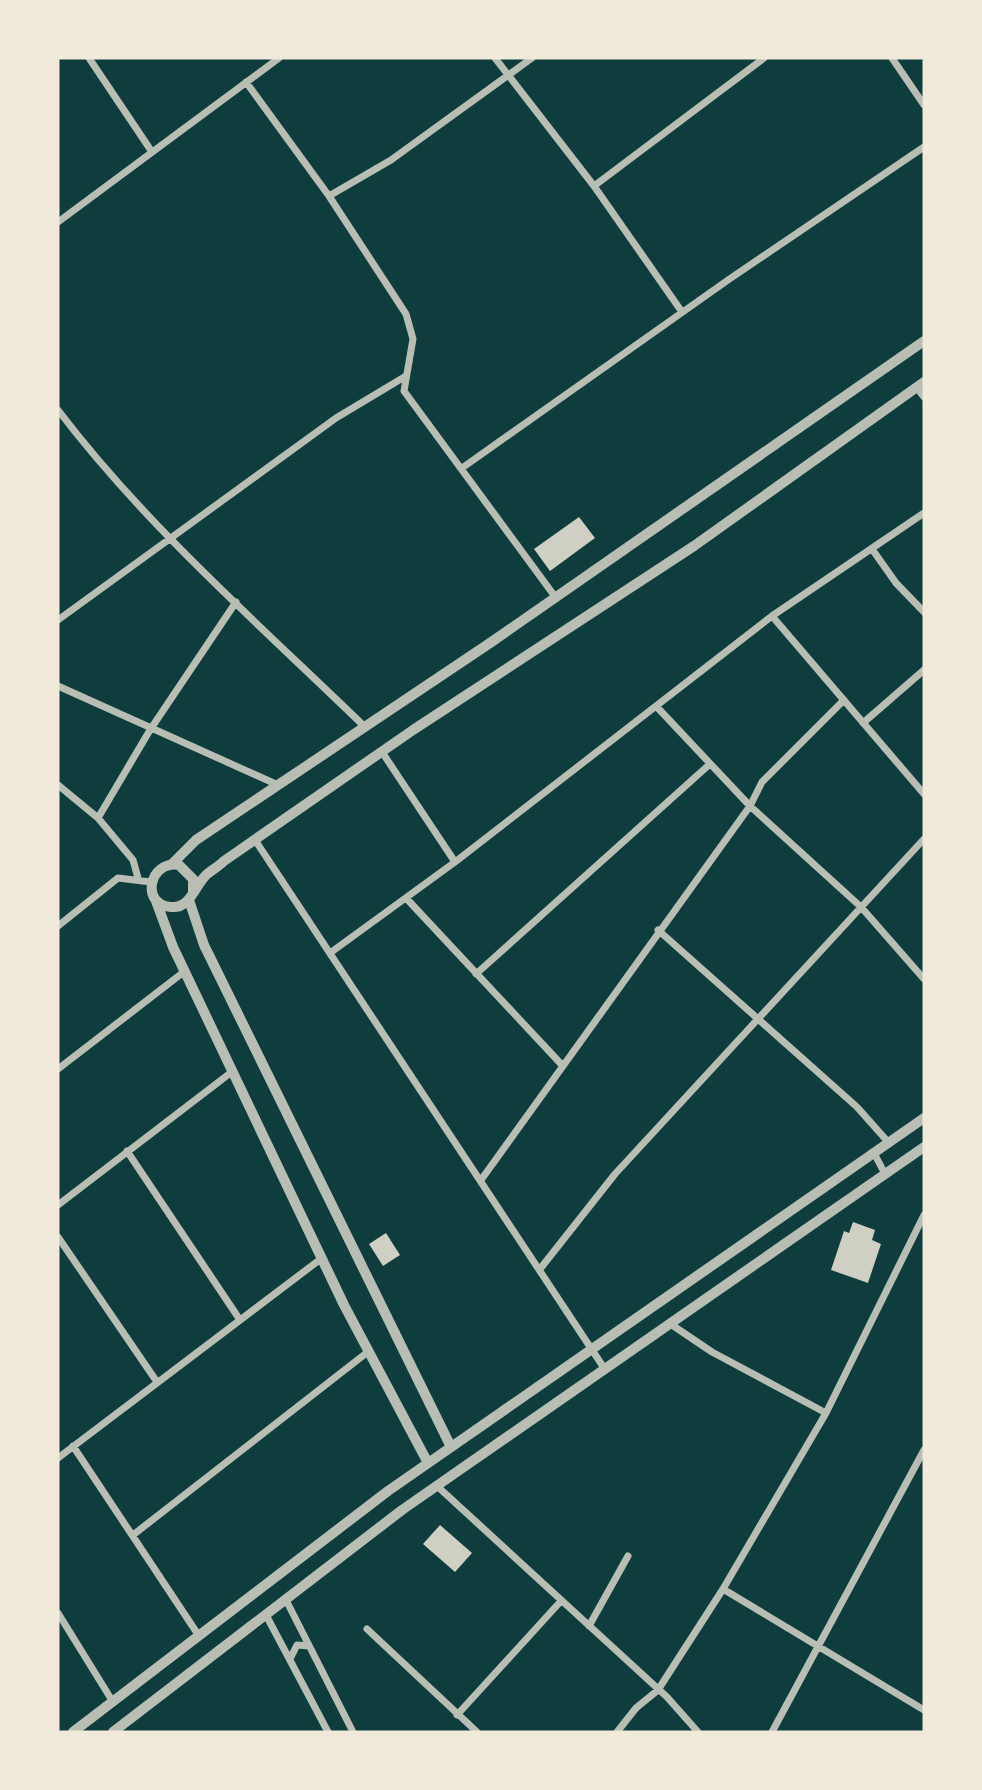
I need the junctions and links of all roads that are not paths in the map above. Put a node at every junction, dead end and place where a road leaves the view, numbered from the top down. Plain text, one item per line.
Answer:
1 (89, 58) edge
2 (279, 58) edge
3 (495, 58) edge
4 (532, 58) edge
5 (764, 58) edge
6 (892, 58) edge
7 (509, 75) junction
8 (246, 82) junction
9 (924, 105) edge
10 (924, 147) edge
11 (152, 152) junction
12 (594, 186) junction
13 (329, 196) junction
14 (58, 222) edge
15 (682, 312) junction
16 (924, 341) edge
17 (406, 376) junction
18 (922, 389) edge
19 (58, 410) edge
20 (462, 468) junction
21 (924, 513) edge
22 (172, 540) junction
23 (872, 549) junction
24 (556, 598) junction
25 (236, 602) junction
26 (924, 612) edge
27 (772, 616) junction
28 (58, 620) edge
29 (924, 670) edge
30 (58, 687) edge
31 (844, 700) junction
32 (656, 706) junction
33 (863, 723) junction
34 (365, 727) junction
35 (150, 730) junction
36 (382, 752) junction
37 (710, 764) junction
38 (58, 785) edge
39 (278, 785) junction
40 (924, 794) edge
41 (750, 806) junction
42 (98, 818) junction
43 (924, 839) edge
44 (255, 840) junction
45 (456, 862) junction
46 (172, 864) junction
47 (138, 878) junction
48 (151, 882) junction
49 (191, 897) junction
50 (406, 898) junction
51 (156, 901) junction
52 (861, 907) junction
53 (58, 926) edge
54 (658, 930) junction
55 (330, 953) junction
56 (185, 971) junction
57 (476, 974) junction
58 (924, 979) edge
59 (757, 1018) junction
60 (562, 1065) junction
61 (58, 1069) edge
62 (233, 1071) junction
63 (924, 1118) edge
64 (889, 1143) junction
65 (924, 1147) edge
66 (127, 1152) junction
67 (873, 1153) junction
68 (885, 1174) junction
69 (481, 1180) junction
70 (58, 1205) edge
71 (924, 1215) edge
72 (58, 1237) edge
73 (322, 1258) junction
74 (540, 1269) junction
75 (240, 1320) junction
76 (669, 1323) junction
77 (592, 1348) junction
78 (369, 1351) junction
79 (604, 1368) junction
80 (157, 1382) junction
81 (826, 1413) junction
82 (73, 1446) junction
83 (451, 1447) junction
84 (924, 1450) edge
85 (58, 1458) edge
86 (428, 1463) junction
87 (437, 1486) junction
88 (133, 1535) junction
89 (628, 1556) dead end
90 (723, 1589) junction
91 (286, 1600) junction
92 (561, 1601) junction
93 (58, 1613) edge
94 (266, 1615) junction
95 (589, 1626) junction
96 (367, 1629) dead end
97 (199, 1636) junction
98 (309, 1646) junction
99 (817, 1646) junction
100 (290, 1660) junction
101 (658, 1690) junction
102 (113, 1702) junction
103 (924, 1710) edge
104 (457, 1715) junction
105 (73, 1732) edge
106 (113, 1732) edge
107 (328, 1732) edge
108 (353, 1732) edge
109 (477, 1732) edge
110 (617, 1732) edge
111 (698, 1732) edge
112 (772, 1732) edge

1 - 11 street
2 - 8 street
3 - 7 street
4 - 7 street
5 - 12 street
6 - 9 street
7 - 12 street
7 - 13 street
8 - 11 street
8 - 13 street
10 - 15 street
11 - 14 street
12 - 15 street
13 - 17 street
15 - 20 street
16 - 24 street
17 - 20 street
17 - 22 street
18 - 36 street
19 - 22 street
20 - 24 street
21 - 23 street
22 - 25 street
22 - 28 street
23 - 26 street
23 - 27 street
24 - 34 street
25 - 34 street
25 - 35 street
27 - 31 street
27 - 32 street
29 - 33 street
30 - 35 street
31 - 33 street
31 - 41 street
32 - 37 street
32 - 45 street
33 - 40 street
34 - 39 street
35 - 39 street
35 - 42 street
36 - 44 street
36 - 45 street
37 - 41 street
37 - 57 street
38 - 42 street
39 - 46 street
41 - 52 street
41 - 54 street
42 - 47 street
43 - 52 street
44 - 49 street
44 - 55 street
45 - 50 street
46 - 48 street
46 - 49 street
47 - 48 street
47 - 53 street
48 - 51 street
49 - 51 street
49 - 83 street
50 - 55 street
50 - 57 street
51 - 56 street
52 - 58 street
52 - 59 street
54 - 59 street
54 - 60 street
55 - 69 street
56 - 61 street
56 - 62 street
57 - 60 street
59 - 64 street
59 - 74 street
60 - 69 street
62 - 66 street
62 - 73 street
63 - 64 street
64 - 67 street
65 - 68 street
66 - 70 street
66 - 75 street
67 - 68 street
67 - 77 street
68 - 76 street
69 - 74 street
71 - 81 street
72 - 80 street
73 - 75 street
73 - 78 street
74 - 77 street
75 - 80 street
76 - 79 street
76 - 81 street
77 - 79 street
77 - 83 street
78 - 86 street
78 - 88 street
79 - 87 street
80 - 82 street
81 - 90 street
82 - 85 street
82 - 88 street
83 - 86 street
84 - 99 street
86 - 97 street
87 - 91 street
87 - 92 street
88 - 97 street
89 - 95 street
90 - 99 street
90 - 101 street
91 - 94 street
91 - 98 street
92 - 95 street
92 - 104 street
93 - 102 street
94 - 100 street
94 - 106 street
95 - 101 street
96 - 104 street
97 - 102 street
98 - 100 street
98 - 108 street
99 - 103 street
99 - 112 street
100 - 107 street
101 - 110 street
101 - 111 street
102 - 105 street
104 - 109 street

